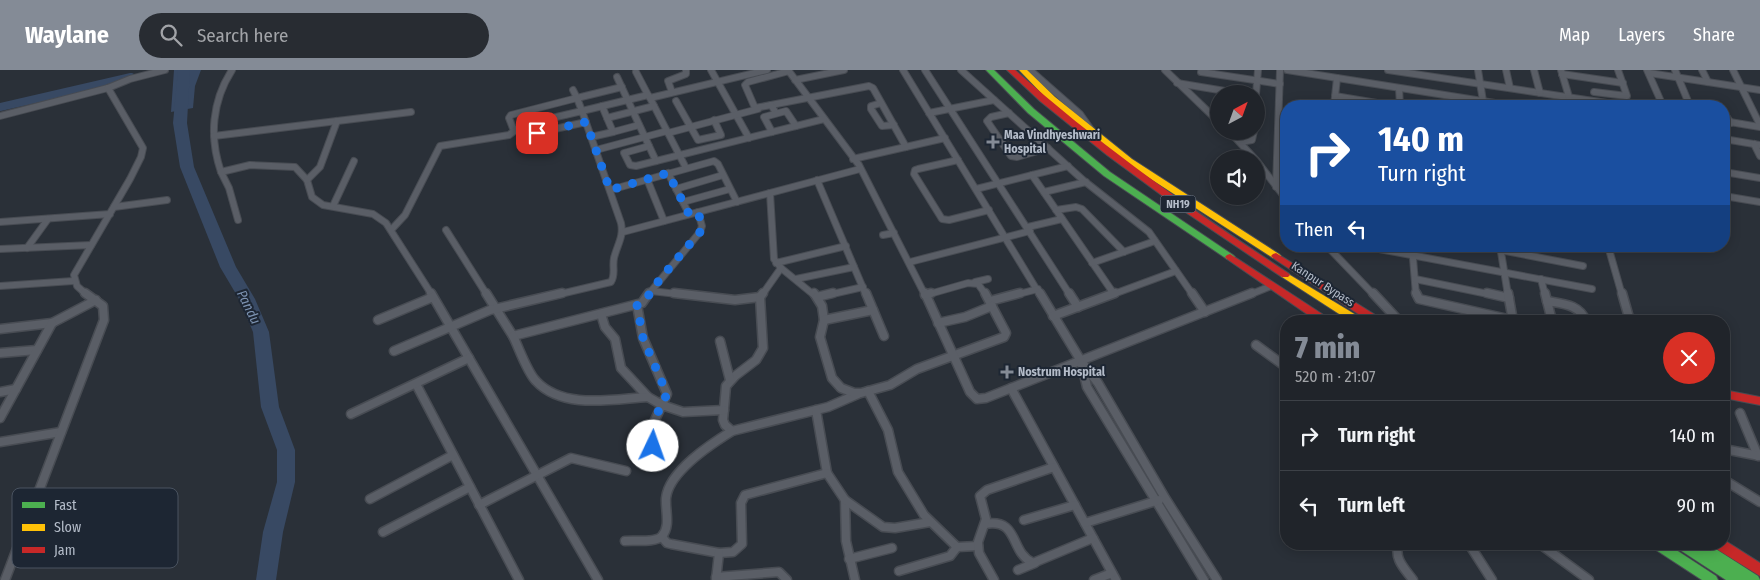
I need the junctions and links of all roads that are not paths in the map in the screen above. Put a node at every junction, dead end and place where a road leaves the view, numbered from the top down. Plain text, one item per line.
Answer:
1 (164, 70) edge
2 (232, 70) edge
3 (686, 70) edge
4 (711, 70) edge
5 (734, 70) edge
6 (766, 70) edge
7 (844, 70) edge
8 (903, 70) edge
9 (925, 70) edge
10 (961, 70) edge
11 (990, 70) edge
12 (1001, 70) edge
13 (1011, 70) edge
14 (1023, 70) edge
15 (1030, 70) edge
16 (1165, 70) edge
17 (1258, 70) edge
18 (1280, 70) edge
19 (1290, 70) edge
20 (1392, 70) edge
21 (1449, 70) edge
22 (1478, 70) edge
23 (1506, 70) edge
24 (1534, 70) edge
25 (1618, 70) edge
26 (1675, 70) edge
27 (1702, 70) edge
28 (1734, 70) edge
29 (789, 71) edge
30 (636, 72) dead end
31 (1201, 72) dead end
32 (1561, 72) edge
33 (1648, 72) edge
34 (1316, 73) edge
35 (1421, 73) edge
36 (617, 77) dead end
37 (738, 77) junction
38 (1337, 78) junction
39 (1590, 78) junction
40 (1678, 78) junction
41 (1450, 79) junction
42 (796, 80) junction
43 (717, 81) junction
44 (1257, 81) junction
45 (1708, 82) junction
46 (1623, 83) junction
47 (1177, 84) junction
48 (1280, 84) junction
49 (1480, 84) junction
50 (1257, 85) edge
51 (622, 87) junction
52 (1742, 87) junction
53 (108, 88) junction
54 (1399, 88) junction
55 (1510, 88) junction
56 (1210, 89) edge
57 (573, 90) dead end
58 (1760, 90) edge
59 (672, 92) junction
60 (1594, 92) junction
61 (1540, 93) junction
62 (649, 96) junction
63 (807, 96) junction
64 (1335, 96) junction
65 (1569, 97) junction
66 (576, 98) junction
67 (628, 100) junction
68 (994, 100) junction
69 (1335, 100) edge
70 (1352, 100) edge
71 (1400, 100) edge
72 (1477, 100) edge
73 (1483, 100) edge
74 (1586, 100) edge
75 (1596, 100) edge
76 (1660, 100) edge
77 (1687, 100) edge
78 (676, 101) dead end
79 (881, 103) junction
80 (771, 105) junction
81 (602, 106) junction
82 (654, 106) junction
83 (950, 108) junction
84 (758, 109) junction
85 (582, 111) junction
86 (633, 111) junction
87 (411, 112) dead end
88 (929, 112) junction
89 (776, 113) junction
90 (1009, 113) junction
91 (736, 114) junction
92 (1210, 114) edge
93 (0, 116) edge
94 (607, 118) junction
95 (824, 118) junction
96 (714, 120) junction
97 (336, 121) junction
98 (534, 122) junction
99 (586, 122) junction
100 (1730, 122) edge
101 (639, 125) junction
102 (690, 126) junction
103 (796, 126) junction
104 (894, 126) junction
105 (1760, 126) edge
106 (514, 131) junction
107 (613, 132) junction
108 (667, 132) junction
109 (772, 132) junction
110 (1093, 133) junction
111 (214, 136) junction
112 (591, 137) junction
113 (645, 137) junction
114 (749, 138) junction
115 (945, 138) junction
116 (1252, 140) edge
117 (1730, 140) edge
118 (1241, 142) joint
119 (1757, 145) edge
120 (649, 146) junction
121 (906, 147) junction
122 (1048, 148) junction
123 (596, 150) junction
124 (1248, 150) edge
125 (680, 156) junction
126 (1760, 156) edge
127 (854, 159) junction
128 (958, 160) junction
129 (354, 161) dead end
130 (656, 161) junction
131 (1068, 166) junction
132 (686, 168) junction
133 (860, 169) junction
134 (221, 172) junction
135 (1265, 172) edge
136 (668, 173) junction
137 (1730, 173) edge
138 (724, 175) junction
139 (1032, 175) junction
140 (1760, 178) edge
141 (648, 179) junction
142 (307, 180) junction
143 (817, 180) junction
144 (1086, 182) junction
145 (1000, 184) junction
146 (1276, 187) junction
147 (676, 189) junction
148 (730, 189) junction
149 (610, 190) junction
150 (976, 190) junction
151 (1044, 192) junction
152 (1280, 192) edge
153 (770, 193) junction
154 (1730, 197) edge
155 (167, 200) dead end
156 (683, 202) junction
157 (737, 202) junction
158 (1760, 202) edge
159 (333, 206) junction
160 (112, 210) junction
161 (989, 210) junction
162 (1056, 210) junction
163 (698, 212) junction
164 (689, 214) junction
165 (48, 218) junction
166 (1062, 219) junction
167 (238, 220) dead end
168 (664, 221) junction
169 (0, 222) edge
170 (1029, 229) junction
171 (391, 230) junction
172 (446, 230) dead end
173 (623, 232) junction
174 (894, 233) junction
175 (883, 235) dead end
176 (1006, 238) junction
177 (1155, 241) junction
178 (91, 245) junction
179 (846, 246) junction
180 (27, 248) junction
181 (0, 250) edge
182 (1124, 252) junction
183 (1332, 252) edge
184 (1397, 252) edge
185 (1413, 252) edge
186 (1501, 252) edge
187 (1518, 252) edge
188 (1610, 252) edge
189 (1413, 255) junction
190 (910, 262) junction
191 (1092, 263) junction
192 (779, 265) junction
193 (1583, 266) dead end
194 (854, 267) junction
195 (1176, 271) junction
196 (1504, 272) junction
197 (796, 279) junction
198 (988, 279) dead end
199 (1415, 279) junction
200 (1541, 279) junction
201 (73, 281) junction
202 (975, 282) junction
203 (0, 286) edge
204 (863, 286) junction
205 (1271, 286) junction
206 (1038, 289) junction
207 (1592, 289) dead end
208 (651, 291) junction
209 (1114, 294) junction
210 (925, 295) junction
211 (433, 297) junction
212 (760, 297) junction
213 (817, 297) junction
214 (1509, 298) junction
215 (96, 300) junction
216 (1547, 301) junction
217 (991, 303) junction
218 (637, 305) junction
219 (1078, 306) junction
220 (496, 309) junction
221 (873, 310) junction
222 (1205, 312) junction
223 (601, 314) junction
224 (1315, 315) edge
225 (1335, 315) edge
226 (1348, 315) edge
227 (1367, 315) edge
228 (1393, 315) edge
229 (1487, 315) edge
230 (1513, 315) edge
231 (1550, 315) edge
232 (1584, 315) edge
233 (1628, 315) edge
234 (1054, 316) junction
235 (378, 320) dead end
236 (824, 320) junction
237 (52, 323) junction
238 (938, 323) junction
239 (450, 326) junction
240 (0, 329) edge
241 (513, 336) junction
242 (884, 336) dead end
243 (720, 341) dead end
244 (1256, 345) dead end
245 (37, 350) junction
246 (394, 351) dead end
247 (0, 353) edge
248 (954, 357) junction
249 (469, 358) junction
250 (1081, 360) junction
251 (1280, 363) edge
252 (730, 380) junction
253 (416, 384) junction
254 (1011, 388) junction
255 (16, 389) junction
256 (0, 392) edge
257 (864, 392) junction
258 (1730, 395) edge
259 (648, 397) junction
260 (1760, 401) edge
261 (662, 405) junction
262 (724, 410) junction
263 (816, 410) junction
264 (1740, 412) dead end
265 (1, 414) edge
266 (351, 414) dead end
267 (732, 431) junction
268 (61, 432) junction
269 (0, 442) edge
270 (1730, 450) edge
271 (453, 455) junction
272 (1759, 456) edge
273 (653, 464) dead end
274 (1054, 467) junction
275 (626, 471) dead end
276 (827, 473) junction
277 (537, 474) junction
278 (1730, 484) edge
279 (470, 487) junction
280 (40, 488) edge
281 (1165, 498) junction
282 (370, 499) dead end
283 (845, 500) junction
284 (1156, 501) junction
285 (1760, 502) edge
286 (480, 504) junction
287 (1075, 505) junction
288 (1024, 520) dead end
289 (930, 522) junction
290 (1085, 523) junction
291 (984, 524) junction
292 (383, 532) dead end
293 (662, 536) junction
294 (1093, 538) junction
295 (625, 540) dead end
296 (978, 546) junction
297 (957, 547) junction
298 (892, 548) dead end
299 (1397, 550) edge
300 (1473, 550) edge
301 (1548, 550) edge
302 (1666, 550) edge
303 (1690, 550) edge
304 (1707, 550) edge
305 (1728, 550) edge
306 (719, 553) junction
307 (849, 559) junction
308 (12, 562) edge
309 (1036, 563) junction
310 (1018, 570) dead end
311 (1760, 570) edge
312 (899, 571) dead end
313 (1114, 577) edge
314 (716, 578) edge
315 (5, 580) edge
316 (520, 580) edge
317 (598, 580) edge
318 (787, 580) edge
319 (855, 580) edge
320 (994, 580) edge
321 (1094, 580) edge
322 (1204, 580) edge
323 (1217, 580) edge
324 (1413, 580) edge
325 (1492, 580) edge
326 (1589, 580) edge
327 (1712, 580) edge
328 (1736, 580) edge
329 (1754, 580) edge

1 - 53 street
2 - 111 street
3 - 59 street
4 - 43 street
5 - 37 street
6 - 37 street
7 - 42 street
8 - 88 street
9 - 83 street
10 - 68 street
11 - 205 main road
12 - 225 main road, Kanpur Bypass / NH19
13 - 226 main road, Kanpur Bypass / NH19
14 - 110 main road
15 - 110 street
16 - 47 street
17 - 44 street
18 - 48 street
19 - 34 street
20 - 35 street
21 - 41 street
22 - 49 street
23 - 55 street
24 - 61 street
25 - 46 street
26 - 40 street
27 - 45 street
28 - 52 street
29 - 42 street
29 - 84 street
30 - 62 street
31 - 44 street
32 - 39 street
32 - 65 street
33 - 40 street
33 - 76 street
34 - 38 street
35 - 41 street
36 - 51 street
37 - 43 street
38 - 54 street
38 - 64 street
39 - 46 street
39 - 60 street
40 - 45 street
40 - 77 street
41 - 49 street
42 - 63 street
43 - 59 street
43 - 91 street
44 - 48 street
44 - 50 street
45 - 52 street
46 - 60 street
47 - 56 street
47 - 92 street
48 - 146 street
49 - 55 street
49 - 73 street
51 - 66 street
51 - 67 street
52 - 58 street
52 - 105 street
53 - 93 street
53 - 160 street
54 - 71 street
54 - 72 street
55 - 61 street
57 - 66 street
59 - 62 street
60 - 75 street
61 - 65 street
62 - 67 street
62 - 82 street
63 - 79 street
63 - 80 street
63 - 95 street
64 - 69 street
64 - 70 street
65 - 74 street
66 - 85 street
66 - 106 street
67 - 81 street
67 - 86 street
68 - 83 street
68 - 90 street
78 - 102 street
79 - 104 street
79 - 104 street
80 - 84 street
80 - 89 street
81 - 85 street
81 - 94 street
82 - 86 street
82 - 108 street
83 - 88 street
83 - 145 street
84 - 91 street
85 - 98 street
85 - 99 street
86 - 94 street
86 - 101 street
87 - 97 street
88 - 115 street
89 - 103 street
89 - 109 street
90 - 122 street
90 - 122 street
91 - 96 street
91 - 114 street
94 - 107 street
95 - 103 street
95 - 127 street
96 - 102 street
96 - 102 street
97 - 111 street
97 - 142 street
98 - 99 street
98 - 106 street
99 - 112 street
100 - 105 street
101 - 107 street
101 - 113 street
102 - 108 street
103 - 109 street
104 - 121 street
106 - 171 street
107 - 112 street
108 - 113 street
108 - 125 street
109 - 114 street
110 - 227 main road
111 - 134 street
112 - 123 street
113 - 120 street
113 - 123 street
114 - 125 street
115 - 121 street
115 - 128 street
116 - 118 street
117 - 119 street
118 - 124 street
119 - 126 street
120 - 130 street
120 - 130 street
121 - 127 street
122 - 131 street
123 - 149 street
125 - 130 street
125 - 132 street
127 - 133 street
128 - 150 street
128 - 161 street
129 - 159 street
131 - 139 street
131 - 144 street
132 - 136 street
132 - 138 street
133 - 143 street
133 - 174 street
134 - 142 street
134 - 167 street
135 - 146 street
136 - 141 street
136 - 147 street
137 - 140 street
138 - 147 street
138 - 148 street
139 - 145 street
139 - 151 street
141 - 149 street
141 - 168 street
142 - 159 street
143 - 153 street
143 - 179 street
144 - 151 street
144 - 177 street
145 - 150 street
145 - 170 street
146 - 152 street
147 - 156 street
148 - 156 street
148 - 157 street
149 - 173 street
150 - 161 street
151 - 162 street
153 - 157 street
153 - 192 street
154 - 158 street
155 - 160 street
156 - 164 street
157 - 163 street
159 - 171 street
160 - 165 street
160 - 178 street
161 - 176 street
162 - 166 street
162 - 182 street
163 - 164 street
163 - 208 street
164 - 168 street
165 - 169 street
165 - 180 street
166 - 170 street
166 - 191 street
168 - 173 street
170 - 176 street
170 - 219 street
171 - 211 street
172 - 220 street
173 - 220 street
174 - 175 street
174 - 190 street
176 - 190 street
176 - 206 street
177 - 182 street
177 - 195 street
178 - 180 street
178 - 201 street
179 - 192 street
179 - 194 street
180 - 181 street
182 - 191 street
183 - 228 street
184 - 189 street
185 - 189 street
186 - 196 street
187 - 193 street
188 - 233 street
189 - 196 street
189 - 199 street
190 - 210 street
191 - 209 street
192 - 197 street
192 - 212 street
194 - 197 street
194 - 204 street
195 - 209 street
195 - 222 street
196 - 200 street
196 - 214 street
197 - 213 street
198 - 202 street
199 - 214 street
199 - 229 street
200 - 207 street
200 - 216 street
201 - 203 street
201 - 215 street
202 - 210 street
202 - 217 street
204 - 213 street
204 - 221 street
205 - 222 street
205 - 224 main road
206 - 217 street
206 - 234 street
208 - 212 street
208 - 218 street
209 - 219 street
210 - 238 street
211 - 235 street
211 - 239 street
212 - 252 street
213 - 236 street
214 - 230 street
215 - 237 street
215 - 268 street
216 - 231 street
216 - 232 street
217 - 238 street
217 - 248 street
218 - 223 street
218 - 261 street
219 - 234 street
220 - 239 street
220 - 241 street
221 - 236 street
221 - 242 street
222 - 250 street
223 - 241 street
223 - 259 street
234 - 250 street
236 - 257 street
237 - 240 street
237 - 245 street
238 - 248 street
239 - 246 street
239 - 249 street
241 - 259 street
243 - 252 street
244 - 251 street
245 - 247 street
245 - 255 street
248 - 254 street
248 - 257 street
249 - 253 street
249 - 277 street
250 - 254 street
250 - 281 street
250 - 284 street
252 - 262 street
253 - 266 street
253 - 271 street
254 - 274 street
255 - 256 street
255 - 265 street
257 - 263 street
257 - 289 street
258 - 260 main road
259 - 261 street
261 - 262 street
261 - 273 street
262 - 267 street
263 - 267 street
263 - 276 street
264 - 272 street
267 - 293 street
268 - 269 street
268 - 280 street
270 - 272 street
271 - 279 street
271 - 282 street
274 - 287 street
274 - 291 street
275 - 277 street
276 - 283 street
276 - 306 street
277 - 286 street
277 - 317 street
278 - 285 street
279 - 286 street
279 - 292 street
281 - 284 street
281 - 323 street
283 - 289 street
283 - 307 street
284 - 290 street
284 - 322 street
286 - 316 street
287 - 288 street
287 - 290 street
289 - 297 street
290 - 294 street
291 - 296 street
291 - 309 street
293 - 295 street
293 - 306 street
294 - 309 street
294 - 313 street
296 - 297 street
296 - 320 street
297 - 312 street
298 - 307 street
299 - 324 street
300 - 325 street
301 - 326 street
302 - 327 main road
303 - 328 main road
304 - 329 main road
305 - 311 main road
306 - 314 street
307 - 319 street
308 - 315 street
309 - 310 street
313 - 321 street
314 - 318 street

